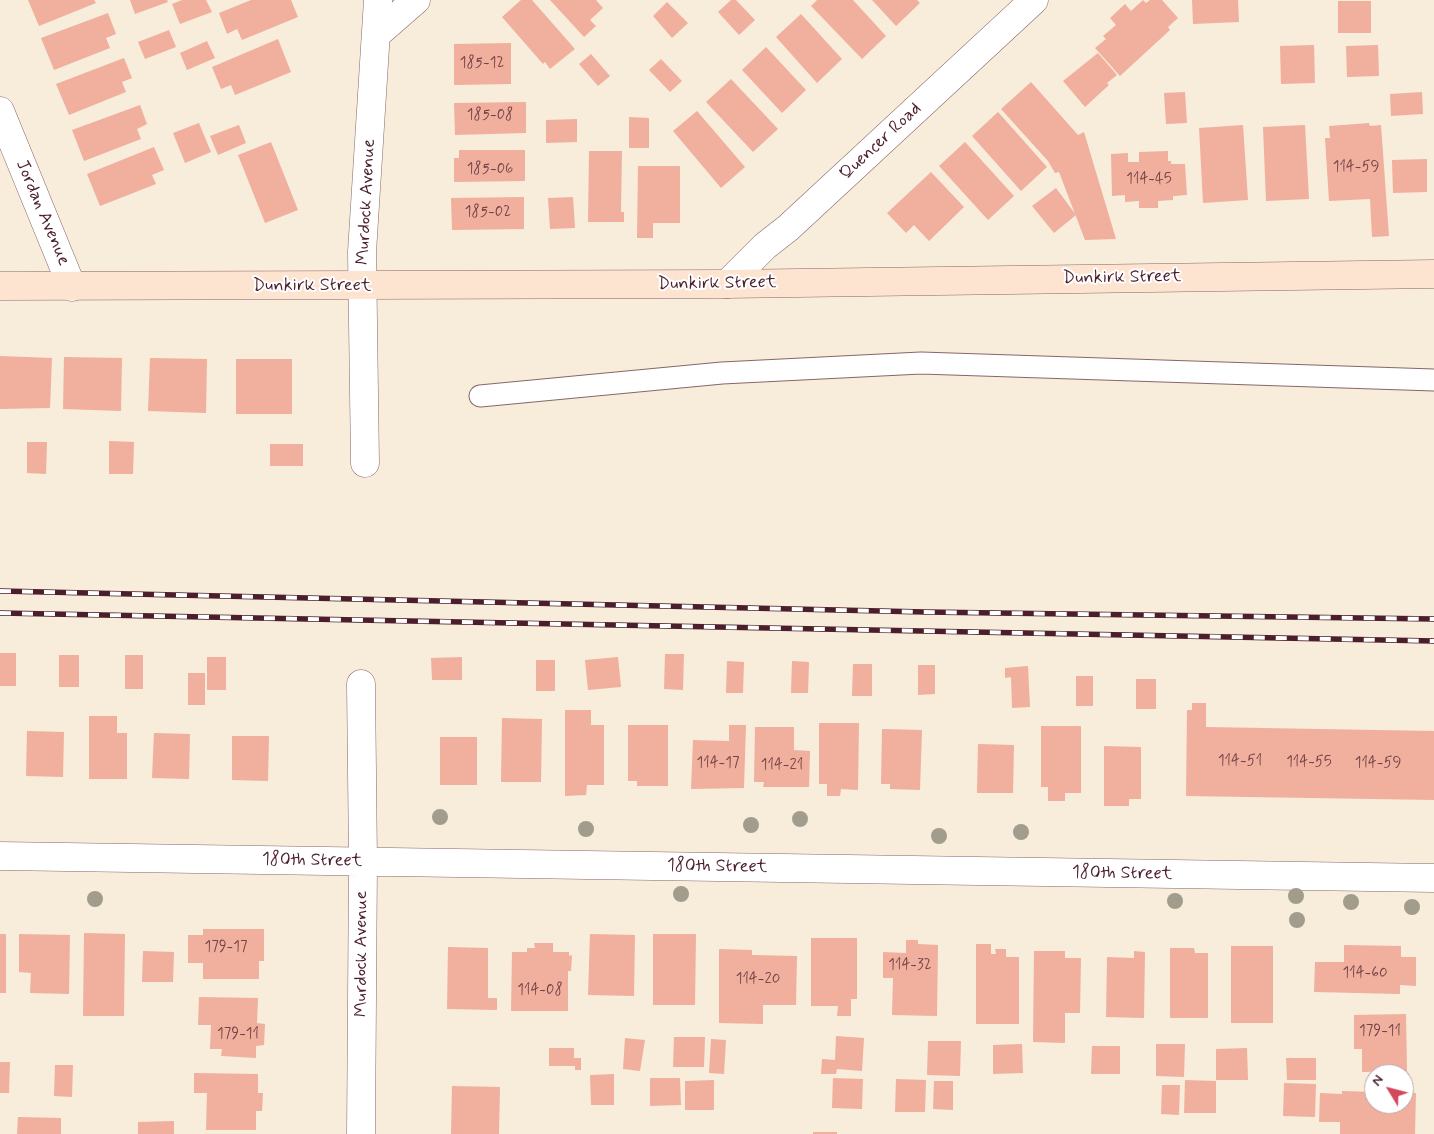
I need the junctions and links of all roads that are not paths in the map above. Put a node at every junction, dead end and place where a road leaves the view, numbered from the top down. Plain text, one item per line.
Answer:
1 (378, 0) edge
2 (416, 0) edge
3 (1034, 0) edge
4 (377, 34) junction
5 (0, 112) edge
6 (1434, 274) edge
7 (727, 284) junction
8 (0, 286) edge
9 (364, 286) junction
10 (72, 287) junction
11 (1434, 380) edge
12 (480, 396) dead end
13 (365, 463) dead end
14 (361, 684) dead end
15 (0, 856) edge
16 (363, 862) junction
17 (1434, 878) edge
18 (360, 1134) edge

1 - 4 street, Murdock Avenue
2 - 4 street
3 - 7 street, Quencer Road
4 - 9 street, Murdock Avenue
5 - 10 street, Jordan Avenue
6 - 7 main road, Dunkirk Street
7 - 9 main road, Dunkirk Street
8 - 10 main road, Dunkirk Street
9 - 10 main road, Dunkirk Street
9 - 13 street, Murdock Avenue
11 - 12 lane
14 - 16 street, Murdock Avenue
15 - 16 street, 180th Street
16 - 17 street, 180th Street
16 - 18 street, Murdock Avenue

